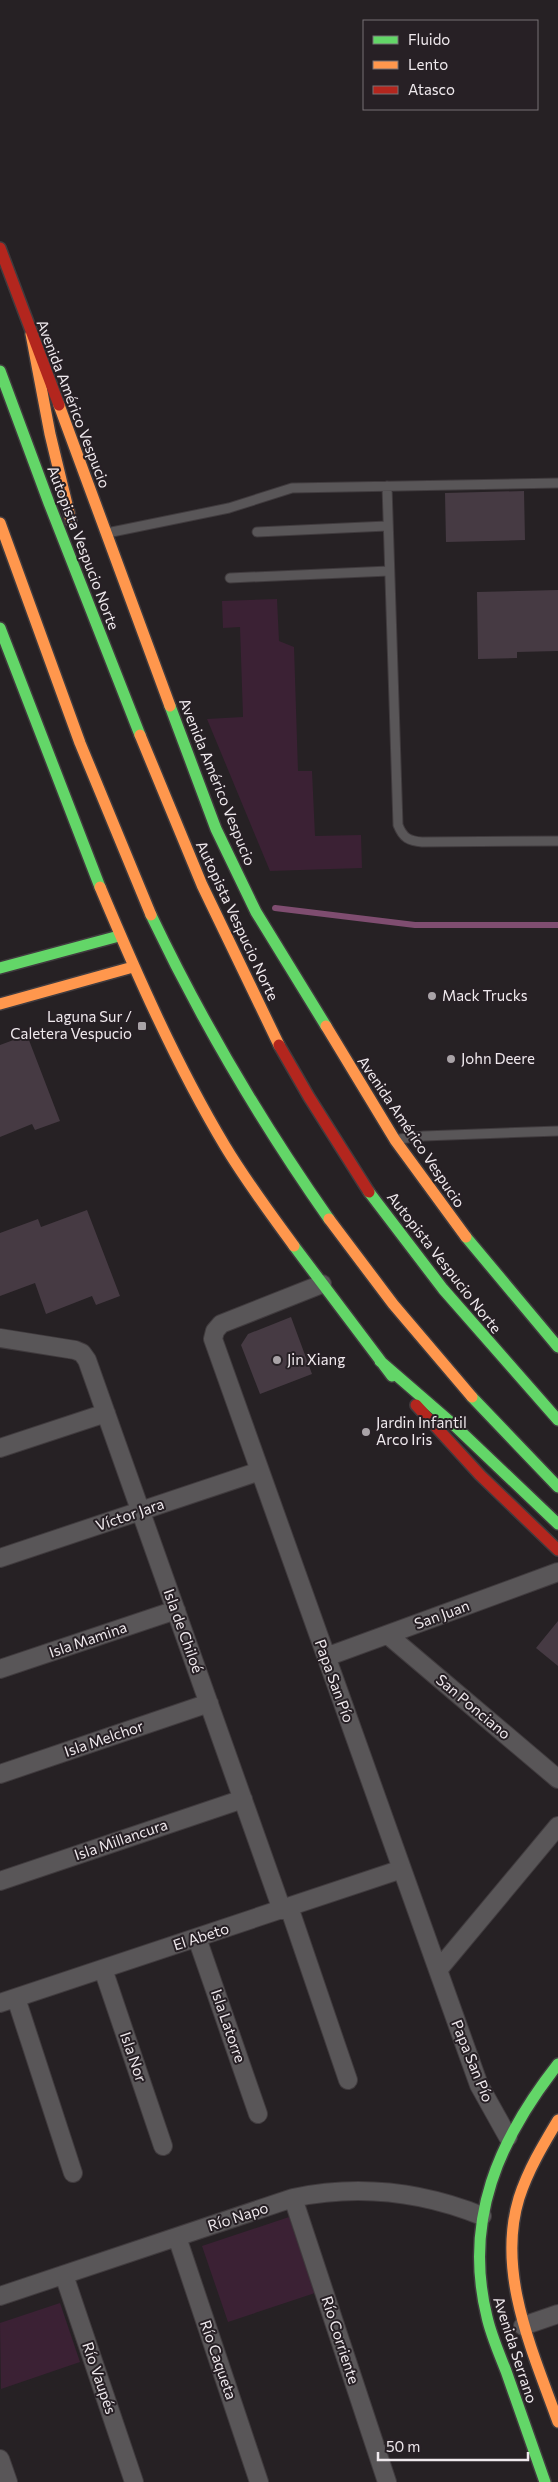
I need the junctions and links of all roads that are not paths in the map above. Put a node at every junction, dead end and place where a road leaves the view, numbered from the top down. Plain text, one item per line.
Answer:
1 (0, 248) edge
2 (31, 334) junction
3 (0, 372) edge
4 (558, 483) edge
5 (386, 486) junction
6 (0, 522) edge
7 (387, 526) junction
8 (257, 532) dead end
9 (107, 533) junction
10 (389, 571) junction
11 (230, 578) dead end
12 (88, 603) junction
13 (0, 628) edge
14 (558, 841) edge
15 (119, 936) junction
16 (0, 968) edge
17 (133, 968) junction
18 (0, 1004) edge
19 (558, 1131) edge
20 (395, 1140) junction
21 (322, 1284) junction
22 (0, 1338) edge
23 (558, 1347) edge
24 (380, 1361) junction
25 (106, 1413) junction
26 (558, 1420) edge
27 (0, 1448) edge
28 (260, 1471) junction
29 (558, 1486) edge
30 (141, 1512) junction
31 (558, 1524) edge
32 (558, 1550) edge
33 (0, 1558) edge
34 (558, 1572) edge
35 (176, 1610) junction
36 (388, 1634) junction
37 (326, 1657) junction
38 (0, 1669) edge
39 (209, 1703) junction
40 (0, 1774) edge
41 (558, 1779) edge
42 (243, 1799) junction
43 (558, 1826) edge
44 (402, 1869) junction
45 (0, 1881) edge
46 (286, 1909) junction
47 (197, 1938) junction
48 (103, 1969) junction
49 (438, 1970) junction
50 (8, 2000) edge
51 (558, 2064) edge
52 (348, 2080) dead end
53 (258, 2114) dead end
54 (558, 2120) edge
55 (508, 2137) junction
56 (163, 2146) dead end
57 (73, 2173) dead end
58 (293, 2198) junction
59 (482, 2216) junction
60 (177, 2237) junction
61 (64, 2275) junction
62 (0, 2296) edge
63 (558, 2314) edge
64 (524, 2326) junction
65 (558, 2422) edge
66 (0, 2459) edge
67 (8, 2482) edge
68 (134, 2482) edge
69 (259, 2482) edge
70 (387, 2482) edge
71 (545, 2482) edge

1 - 2 main road, Avenida Américo Vespucio
2 - 9 main road, Avenida Américo Vespucio
2 - 12 main road
3 - 12 main road, Autopista Vespucio Norte
4 - 5 lane
5 - 7 lane
5 - 9 lane
6 - 29 main road
7 - 8 lane
7 - 10 lane
9 - 20 main road, Avenida Américo Vespucio
10 - 11 lane
10 - 14 lane
12 - 26 main road, Autopista Vespucio Norte
13 - 15 main road
15 - 16 main road
15 - 17 main road
17 - 18 main road
17 - 21 main road
19 - 20 lane
20 - 23 main road, Avenida Américo Vespucio
21 - 24 main road
21 - 28 street, Papa San Pío
22 - 25 street, Isla de Chiloé
24 - 31 main road
24 - 32 main road
25 - 27 street
25 - 30 street, Isla de Chiloé
28 - 30 street, Víctor Jara
28 - 37 street, Papa San Pío
30 - 33 street, Víctor Jara
30 - 35 street, Isla de Chiloé
34 - 36 street, San Juan
35 - 38 street, Isla Mamina
35 - 39 street, Isla de Chiloé
36 - 37 street, San Juan
36 - 41 street, San Ponciano
37 - 44 street, Papa San Pío
39 - 40 street, Isla Melchor
39 - 42 street, Isla de Chiloé
42 - 45 street, Isla Millancura
42 - 46 street, Isla de Chiloé
43 - 49 street
44 - 46 street, El Abeto
44 - 49 street, Papa San Pío
46 - 47 street, El Abeto
46 - 52 street, Isla de Chiloé
47 - 48 street, El Abeto
47 - 53 street, Isla Latorre
48 - 50 street, El Abeto
48 - 56 street, Isla Nor
49 - 55 street, Papa San Pío
50 - 57 street
51 - 55 main road, Avenida Serrano
54 - 64 main road, Avenida Serrano
55 - 59 main road, Avenida Serrano
58 - 59 street, Río Napo
58 - 60 street, Río Napo
58 - 70 street, Río Corriente
59 - 71 main road, Avenida Serrano
60 - 61 street, Río Napo
60 - 69 street, Río Caqueta
61 - 62 street, Río Napo
61 - 68 street, Río Vaupés
63 - 64 street
64 - 65 main road, Avenida Serrano
66 - 67 street

